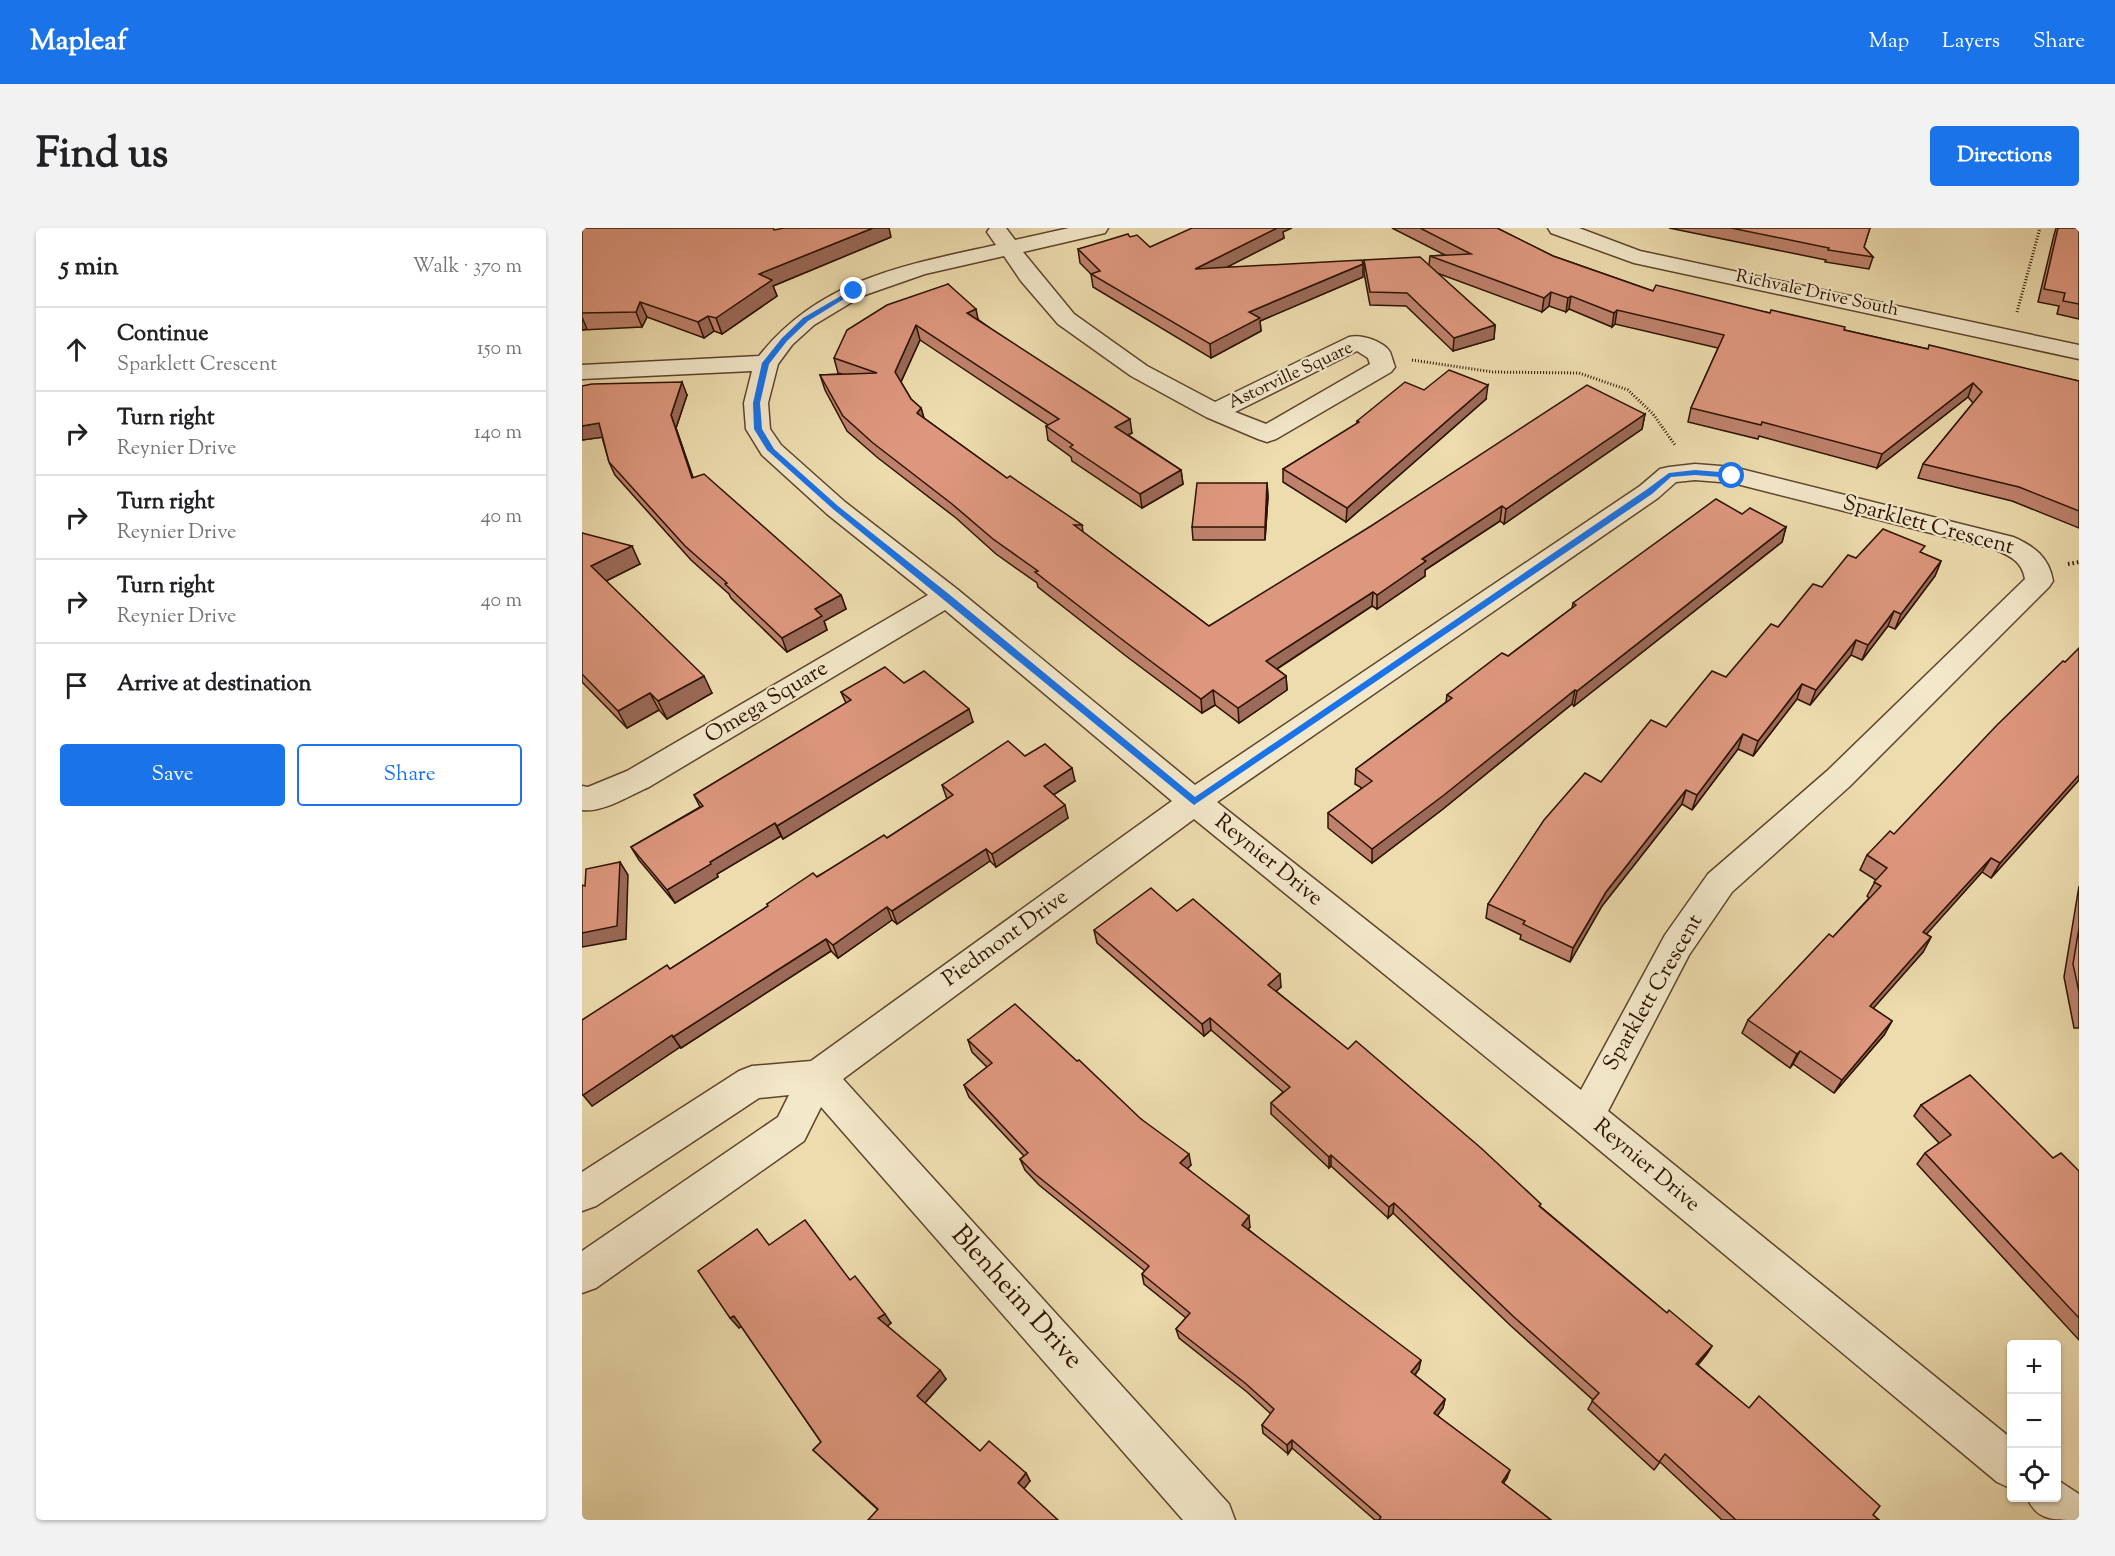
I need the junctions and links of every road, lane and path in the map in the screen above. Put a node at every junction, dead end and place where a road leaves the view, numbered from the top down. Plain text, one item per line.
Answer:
1 (1097, 228) edge
2 (1559, 228) edge
3 (2040, 228) edge
4 (1002, 238) edge
5 (2011, 336) junction
6 (2079, 352) edge
7 (1379, 354) junction
8 (766, 363) junction
9 (582, 372) edge
10 (1215, 412) junction
11 (1695, 472) junction
12 (947, 597) junction
13 (582, 798) edge
14 (1194, 802) junction
15 (818, 1077) junction
16 (1586, 1116) junction
17 (582, 1193) edge
18 (582, 1274) edge
19 (2007, 1463) edge
20 (2055, 1502) edge
21 (1213, 1520) edge
22 (2076, 1520) edge

1 - 4 street, Reynier Drive
2 - 5 street, Richvale Drive South
3 - 5 path
4 - 8 street, Reynier Drive
4 - 10 street, Astorville Square
5 - 6 street, Richvale Drive South
7 - 10 street, Astorville Square
7 - 10 street, Astorville Square
7 - 11 path
8 - 9 street
8 - 12 street, Reynier Drive
11 - 14 street, Sparklett Crescent
11 - 16 street, Sparklett Crescent
12 - 13 street, Omega Square
12 - 14 street, Reynier Drive
14 - 15 street, Piedmont Drive
14 - 16 street, Reynier Drive
15 - 17 street
15 - 18 street, Piedmont Drive
15 - 21 street, Blenheim Drive
16 - 19 street, Reynier Drive
20 - 22 street

